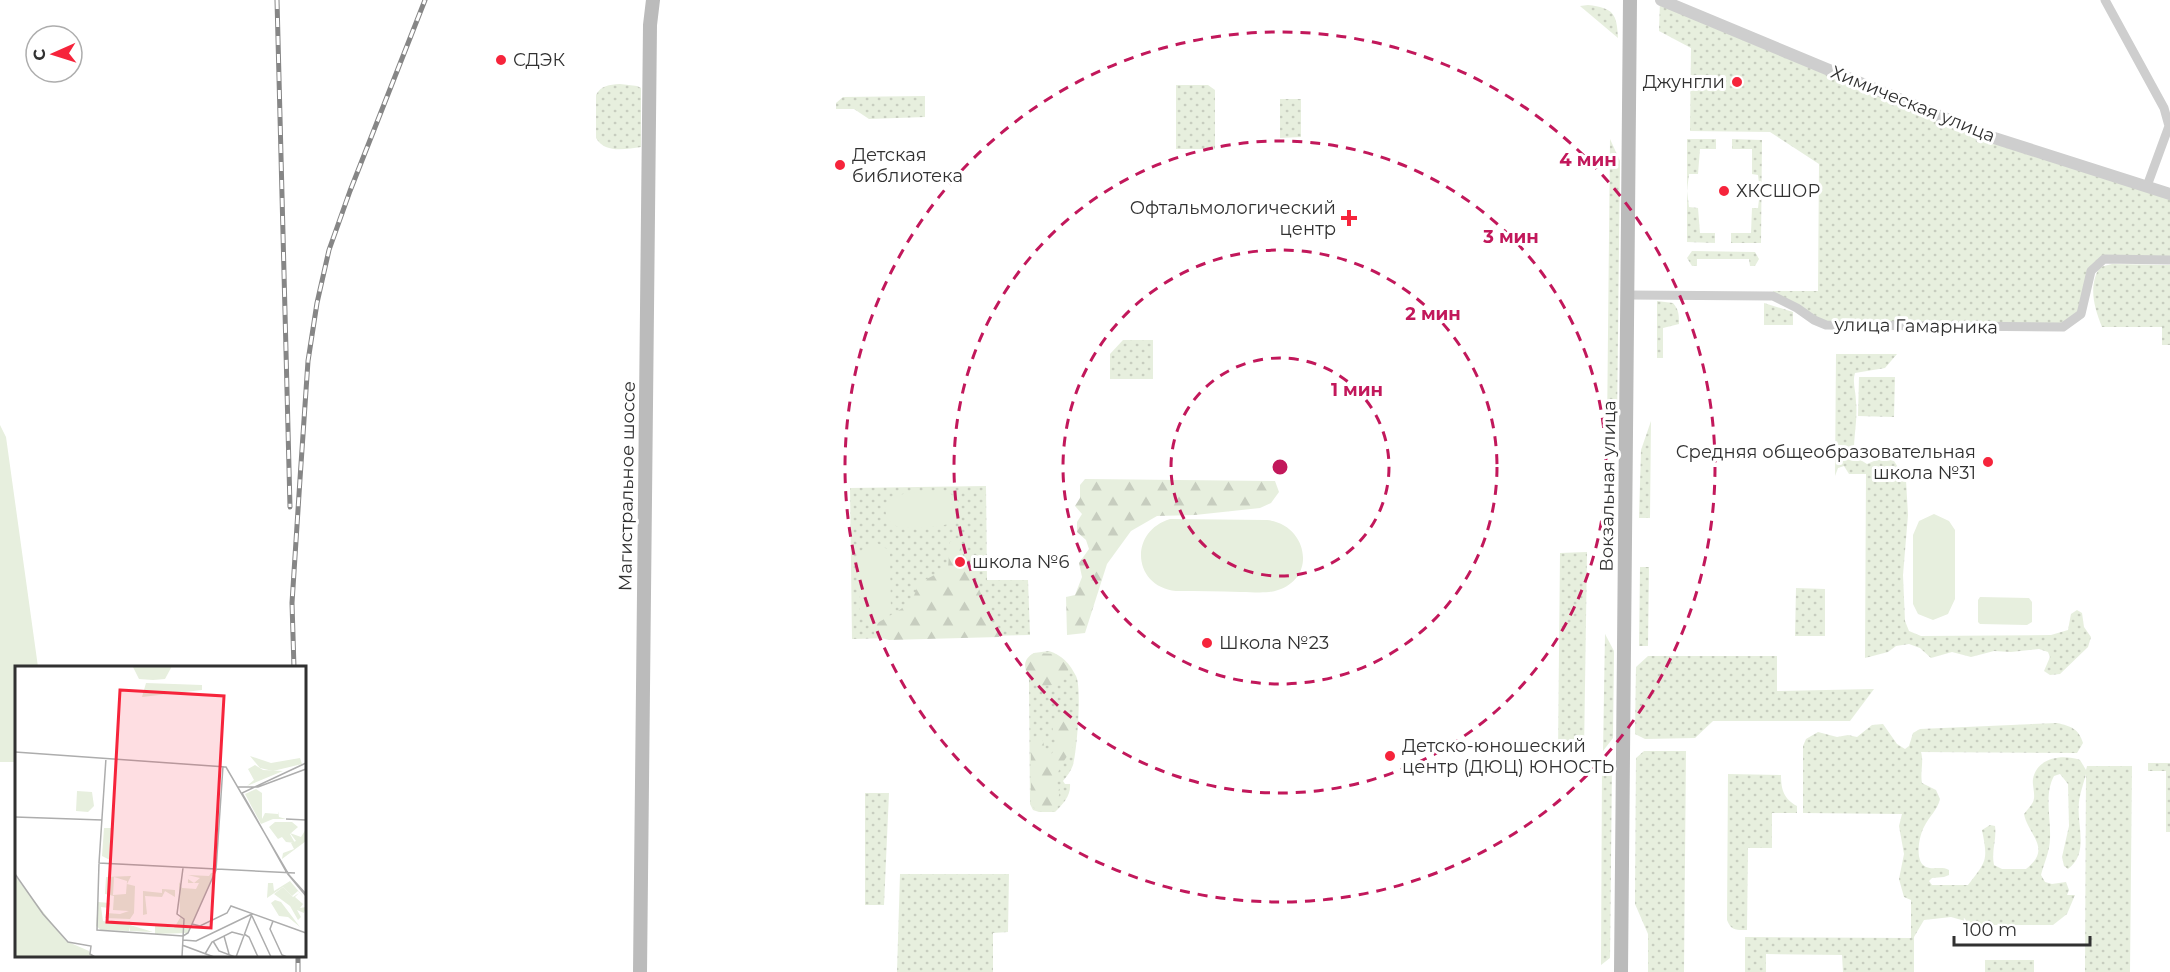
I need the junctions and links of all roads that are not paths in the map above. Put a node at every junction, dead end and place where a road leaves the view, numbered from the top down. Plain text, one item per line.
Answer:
1 (653, 0) edge
2 (1630, 0) edge
3 (1661, 0) edge
4 (2105, 0) edge
5 (2146, 186) junction
6 (2170, 194) edge
7 (2170, 260) edge
8 (1627, 295) junction
9 (640, 972) edge
10 (1621, 972) edge

1 - 9 main road, Магистральное шоссе
2 - 8 main road, Вокзальная улица
3 - 5 street, Химическая улица
4 - 5 street
5 - 6 street, Химическая улица
7 - 8 street, улица Гамарника
8 - 10 main road, Вокзальная улица

